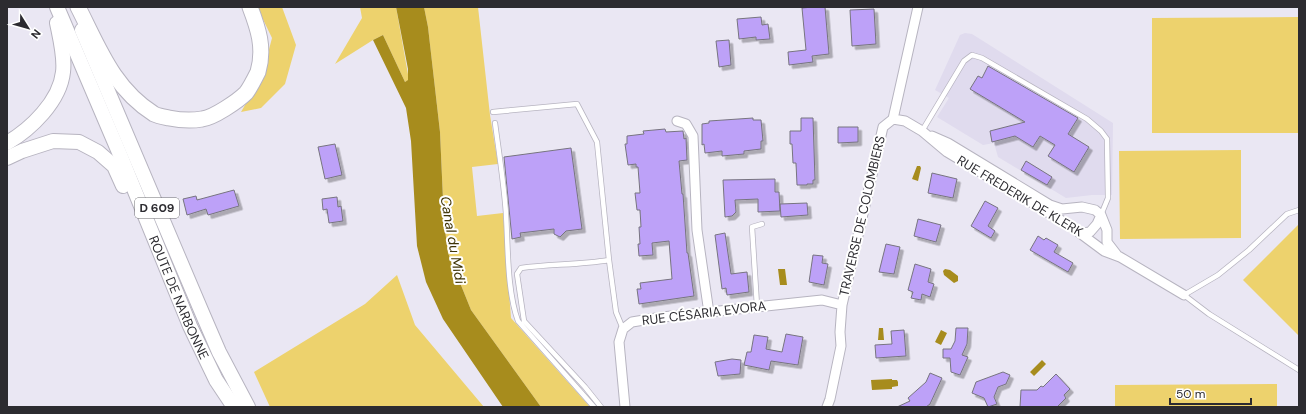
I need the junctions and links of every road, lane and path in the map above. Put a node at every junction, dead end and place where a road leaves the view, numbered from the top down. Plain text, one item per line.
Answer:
1 (53, 7) edge
2 (57, 7) edge
3 (72, 7) edge
4 (78, 7) edge
5 (250, 7) edge
6 (918, 7) edge
7 (493, 112) dead end
8 (893, 119) junction
9 (677, 121) dead end
10 (495, 123) dead end
11 (922, 132) junction
12 (7, 143) edge
13 (7, 158) edge
14 (1299, 210) edge
15 (1101, 215) junction
16 (762, 224) dead end
17 (1082, 233) junction
18 (1120, 257) junction
19 (609, 260) junction
20 (169, 276) junction
21 (1184, 295) junction
22 (842, 305) junction
23 (757, 306) junction
24 (709, 313) junction
25 (623, 328) junction
26 (1299, 370) edge
27 (234, 407) edge
28 (248, 407) edge
29 (594, 407) edge
30 (601, 407) edge
31 (625, 407) edge
32 (827, 407) edge

1 - 12 main road
2 - 20 main road, ROUTE DE NARBONNE / D 609
3 - 28 main road, ROUTE DE NARBONNE / D 609
4 - 5 highway
6 - 8 street, TRAVERSE DE COLOMBIERS
7 - 19 lane
8 - 11 street, RUE FREDERIK DE KLERK
8 - 22 street, TRAVERSE DE COLOMBIERS
9 - 24 street
10 - 29 lane
11 - 15 street, RUE FREDERIK DE KLERK
11 - 15 lane
11 - 17 street, RUE FREDERIK DE KLERK
13 - 20 main road
14 - 21 lane
15 - 17 street
15 - 18 street, RUE FREDERIK DE KLERK
16 - 23 lane
17 - 18 street, RUE FREDERIK DE KLERK
18 - 21 street, RUE FREDERIK DE KLERK
19 - 25 lane
19 - 30 lane
20 - 27 main road, ROUTE DE NARBONNE / D 609
21 - 26 lane, RUE FREDERIK DE KLERK
22 - 23 street, RUE CÉSARIA EVORA
22 - 32 street, TRAVERSE DE COLOMBIERS
23 - 24 street, RUE CÉSARIA EVORA
24 - 25 street, RUE CÉSARIA EVORA
25 - 31 street

